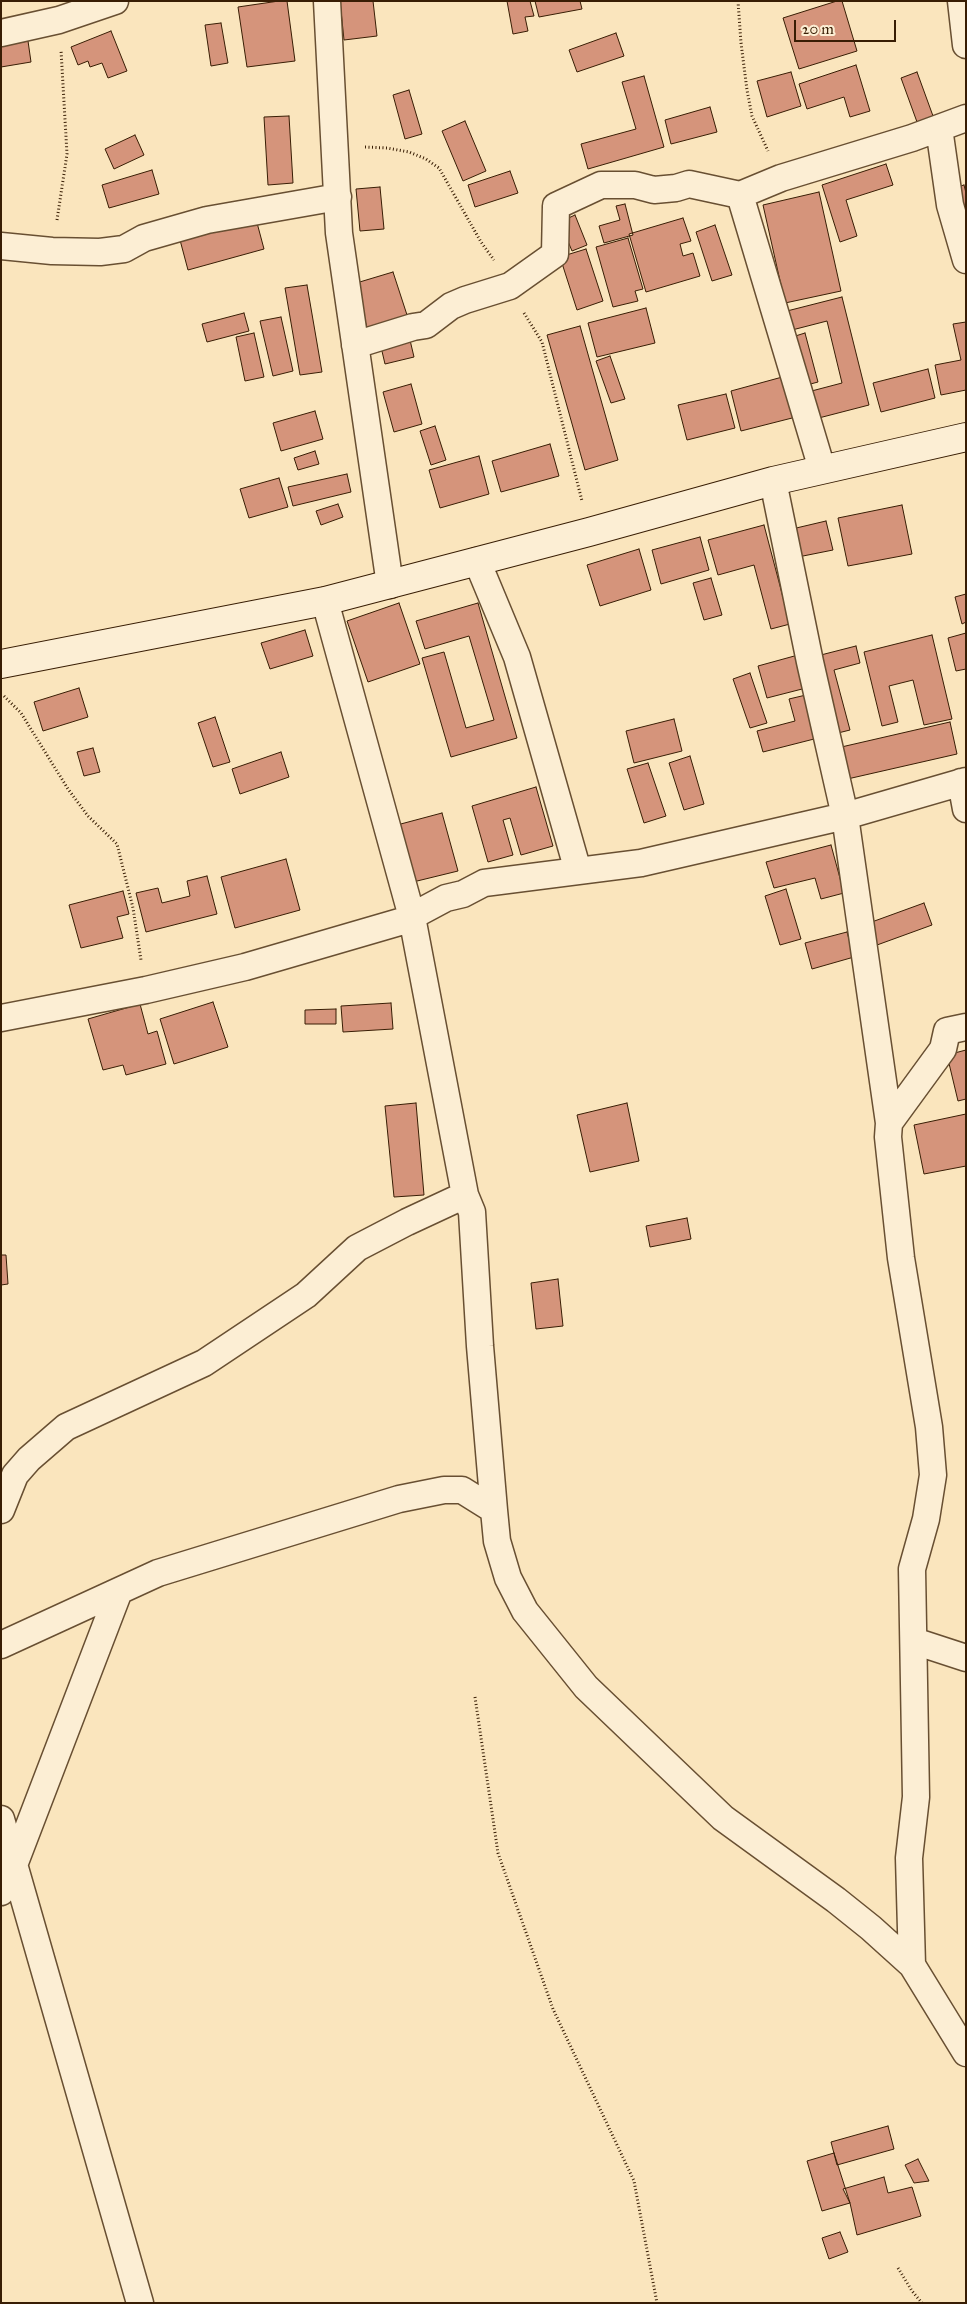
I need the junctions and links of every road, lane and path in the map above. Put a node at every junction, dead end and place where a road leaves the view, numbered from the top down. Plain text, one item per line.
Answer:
1 (115, 1) edge
2 (327, 1) edge
3 (738, 1) edge
4 (961, 1) edge
5 (59, 20) junction
6 (1, 33) edge
7 (966, 45) edge
8 (966, 118) edge
9 (939, 128) junction
10 (781, 178) junction
11 (740, 195) junction
12 (338, 198) junction
13 (1, 246) edge
14 (52, 251) junction
15 (966, 260) edge
16 (355, 345) junction
17 (966, 437) edge
18 (822, 469) junction
19 (773, 481) junction
20 (477, 561) junction
21 (390, 585) junction
22 (325, 601) junction
23 (1, 664) edge
24 (1, 694) edge
25 (963, 782) edge
26 (966, 809) edge
27 (845, 816) junction
28 (578, 871) junction
29 (412, 917) junction
30 (146, 990) junction
31 (1, 1018) edge
32 (966, 1027) edge
33 (889, 1123) junction
34 (466, 1195) junction
35 (1, 1510) edge
36 (494, 1510) junction
37 (119, 1591) junction
38 (914, 1641) junction
39 (1, 1645) edge
40 (966, 1658) edge
41 (475, 1697) dead end
42 (1, 1819) edge
43 (14, 1865) junction
44 (1, 1892) edge
45 (912, 1964) junction
46 (966, 2053) edge
47 (898, 2268) dead end
48 (140, 2303) edge
49 (658, 2303) edge
50 (922, 2303) edge

1 - 5 street
2 - 12 street
3 - 10 path
4 - 7 street
5 - 6 street
5 - 14 path
8 - 9 street
9 - 10 street
9 - 15 street
10 - 11 street
11 - 16 street
11 - 18 street
12 - 14 street
12 - 16 street
13 - 14 street
16 - 21 street
17 - 18 main road
18 - 19 main road
19 - 20 main road
19 - 27 street
20 - 21 main road
20 - 28 street
21 - 22 main road
22 - 23 main road
22 - 29 street
24 - 30 path
25 - 26 street
25 - 27 street
27 - 28 street
27 - 33 street
28 - 29 street
29 - 30 street
29 - 34 street
30 - 31 street
32 - 33 street
33 - 38 street
34 - 35 street
34 - 36 street
36 - 37 street
36 - 45 street
37 - 39 street
37 - 43 street
38 - 40 street
38 - 45 street
41 - 49 path
42 - 43 street
43 - 44 street
43 - 48 street
45 - 46 street
47 - 50 path

